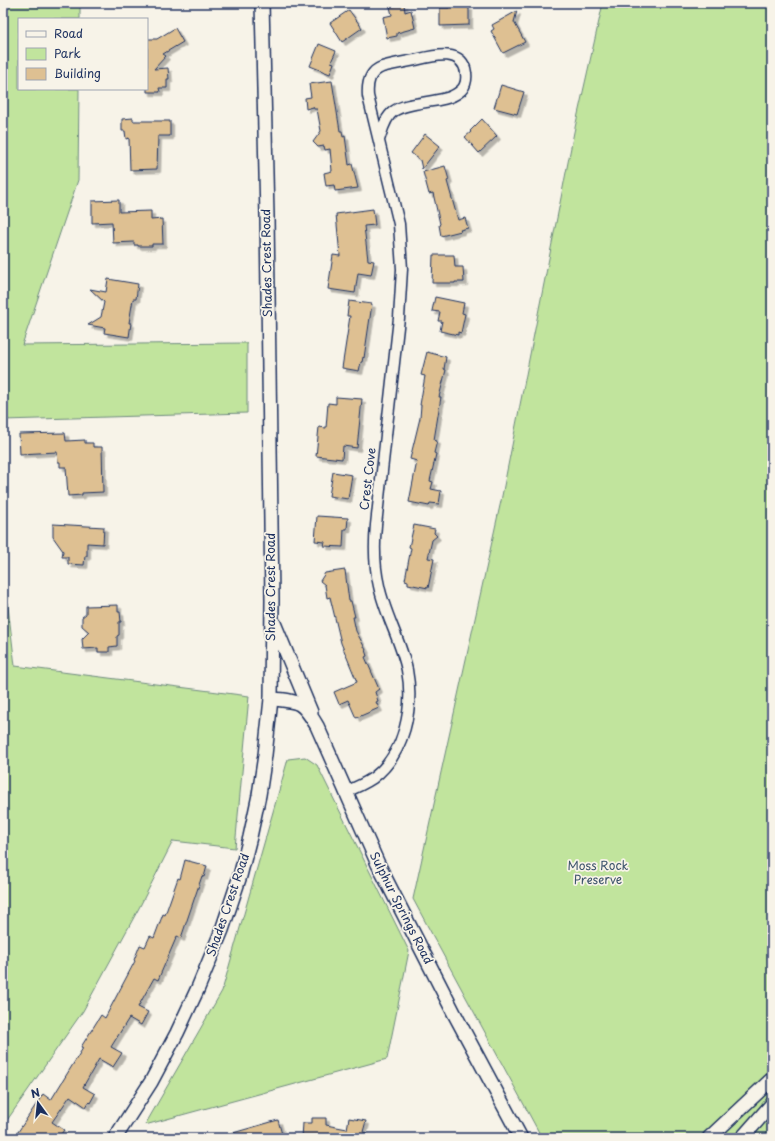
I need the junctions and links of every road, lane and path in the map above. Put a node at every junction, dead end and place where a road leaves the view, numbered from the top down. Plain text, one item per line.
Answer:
1 (262, 3) edge
2 (379, 140) junction
3 (272, 618) junction
4 (271, 699) junction
5 (317, 726) junction
6 (346, 792) junction
7 (772, 1079) edge
8 (772, 1104) edge
9 (115, 1138) edge
10 (521, 1138) edge
11 (709, 1138) edge
12 (742, 1138) edge

1 - 3 street, Shades Crest Road
2 - 2 street, Crest Cove
2 - 6 street, Crest Cove
3 - 4 street, Shades Crest Road
3 - 5 street
4 - 5 street, Sulphur Springs Road
4 - 9 street, Shades Crest Road
5 - 6 street, Sulphur Springs Road
6 - 10 street, Sulphur Springs Road
7 - 11 street
8 - 12 street

